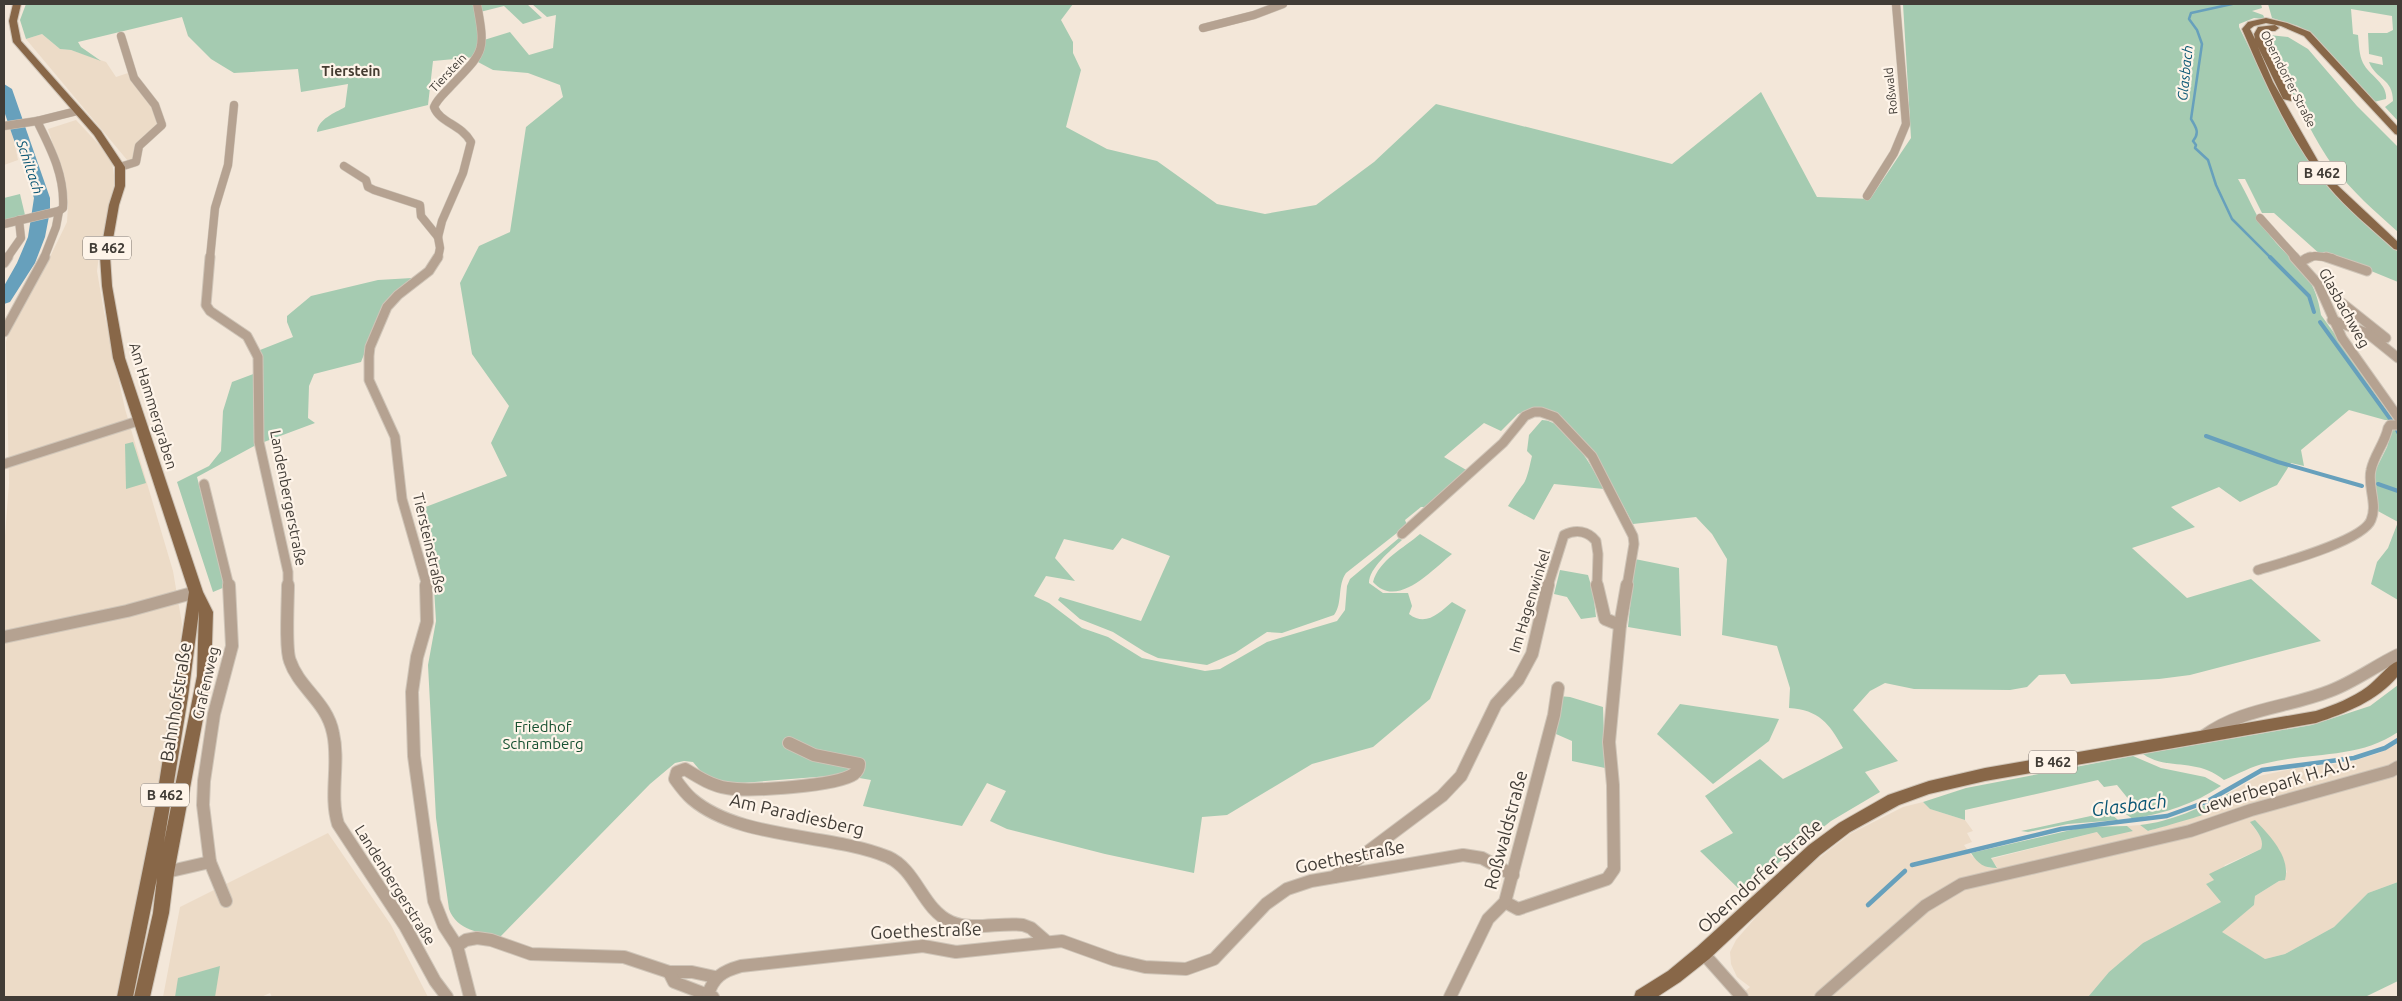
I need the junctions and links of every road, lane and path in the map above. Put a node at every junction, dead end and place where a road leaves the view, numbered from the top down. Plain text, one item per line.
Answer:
1 (17, 4) edge
2 (477, 4) edge
3 (1282, 4) edge
4 (1896, 4) edge
5 (1203, 28) dead end
6 (121, 36) dead end
7 (234, 105) dead end
8 (76, 111) junction
9 (449, 121) joint
10 (37, 122) junction
11 (4, 126) edge
12 (2398, 132) edge
13 (2398, 141) edge
14 (344, 166) dead end
15 (120, 167) junction
16 (1867, 196) dead end
17 (59, 211) junction
18 (2260, 218) dead end
19 (19, 220) junction
20 (4, 224) edge
21 (438, 237) junction
22 (2398, 239) edge
23 (2398, 247) edge
24 (2300, 262) junction
25 (4, 263) edge
26 (2367, 271) dead end
27 (2342, 303) dead end
28 (2332, 320) junction
29 (4, 332) edge
30 (2398, 351) edge
31 (2398, 358) edge
32 (2398, 417) edge
33 (138, 421) junction
34 (2398, 425) edge
35 (4, 464) edge
36 (204, 484) dead end
37 (1402, 534) dead end
38 (2258, 570) dead end
39 (196, 592) junction
40 (1620, 625) junction
41 (4, 637) edge
42 (2398, 655) edge
43 (2398, 667) edge
44 (1558, 688) dead end
45 (2204, 736) junction
46 (789, 744) dead end
47 (2398, 767) edge
48 (210, 862) junction
49 (159, 874) junction
50 (1512, 875) junction
51 (1334, 877) junction
52 (226, 901) dead end
53 (1505, 902) junction
54 (1046, 941) junction
55 (457, 946) junction
56 (1703, 953) junction
57 (669, 972) junction
58 (715, 976) junction
59 (710, 996) edge
60 (125, 997) edge
61 (142, 997) edge
62 (447, 997) edge
63 (470, 997) edge
64 (1450, 997) edge
65 (1642, 997) edge
66 (1742, 997) edge
67 (1820, 997) edge

1 - 8 main road
2 - 9 street, Tierstein
3 - 5 street
4 - 16 street, Roßwald
6 - 15 street
7 - 62 street, Landenbergerstraße
8 - 10 street
8 - 15 main road
9 - 21 street, Tiersteinstraße
10 - 11 street
10 - 17 street
12 - 23 main road, Oberndorfer Straße / B 462
13 - 22 main road, Oberndorfer Straße / B 462
14 - 21 street
15 - 33 main road, Am Hammergraben / B 462
17 - 19 street
17 - 29 street
18 - 24 street, Glasbachweg
19 - 20 street
19 - 25 street
21 - 55 street, Tiersteinstraße
24 - 26 street, Glasbachweg
24 - 28 street, Glasbachweg
27 - 30 street
28 - 31 street
28 - 32 street, Glasbachweg
33 - 35 street
33 - 39 main road, Am Hammergraben / B 462
34 - 38 street
36 - 48 street, Grafenweg
37 - 40 street
39 - 41 street
39 - 49 main road, Bahnhofstraße / B 462
40 - 51 street, Im Hagenwinkel
40 - 53 street
42 - 45 street
43 - 45 main road, Oberndorfer Straße / B 462
44 - 50 street, Roßwaldstraße
45 - 56 main road, Oberndorfer Straße / B 462
46 - 54 street, Am Paradiesberg
47 - 67 street, Gewerbepark H.A.U.
48 - 49 street
48 - 52 street, Grafenweg
49 - 60 main road, Bahnhofstraße / B 462
49 - 61 main road, Bahnhofstraße / B 462
50 - 51 street, Goethestraße
50 - 53 street, Roßwaldstraße
51 - 54 street, Goethestraße
53 - 64 street, Roßwaldstraße
54 - 58 street, Goethestraße
55 - 57 street
55 - 63 street, Tiersteinstraße
56 - 65 main road, Oberndorfer Straße / B 462
56 - 66 street
57 - 58 street
57 - 59 street
58 - 59 street

